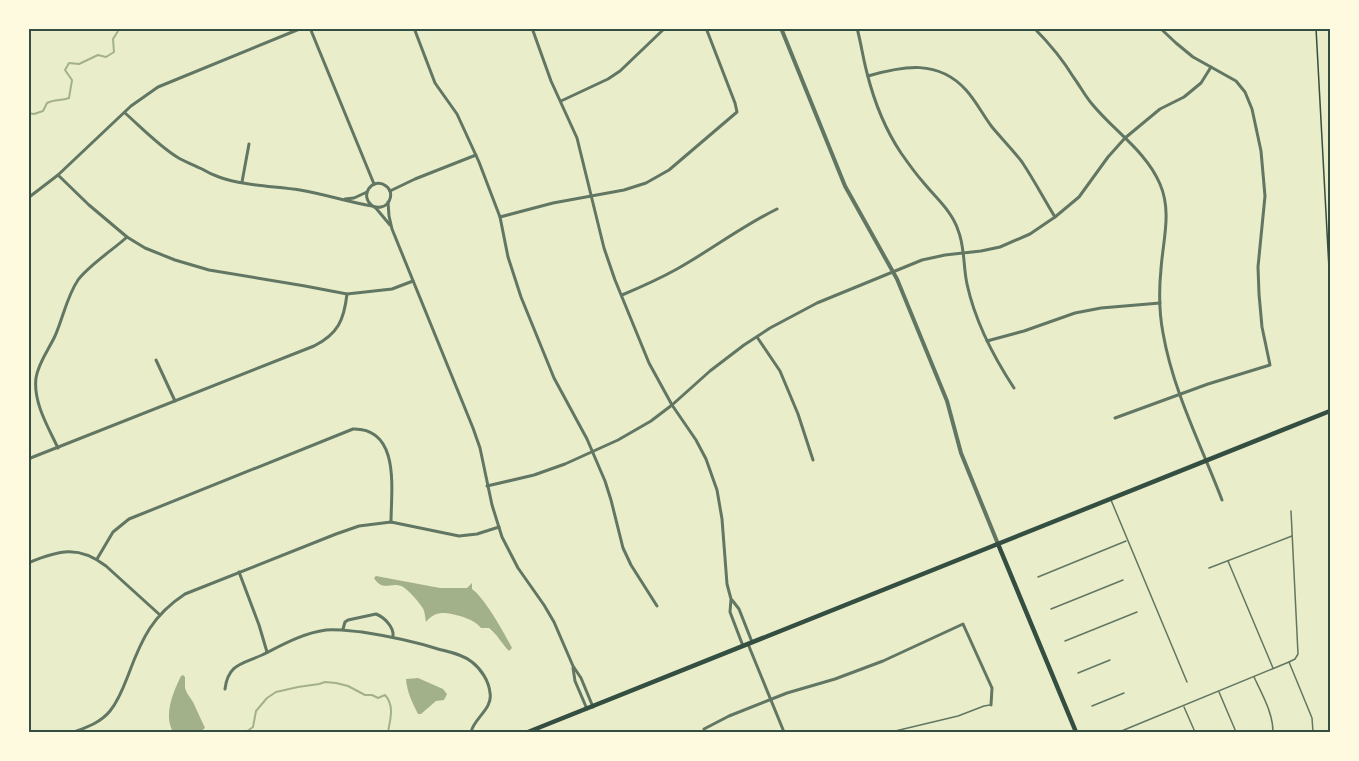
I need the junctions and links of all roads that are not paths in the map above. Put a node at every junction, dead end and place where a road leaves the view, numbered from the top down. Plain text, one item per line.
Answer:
1 (302, 28) edge
2 (310, 28) edge
3 (414, 28) edge
4 (532, 28) edge
5 (665, 28) edge
6 (706, 28) edge
7 (781, 28) edge
8 (857, 28) edge
9 (1034, 28) edge
10 (1160, 28) edge
11 (1211, 67) junction
12 (868, 76) junction
13 (561, 101) junction
14 (125, 113) junction
15 (1125, 138) junction
16 (249, 144) dead end
17 (476, 155) junction
18 (58, 175) junction
19 (242, 182) junction
20 (374, 184) junction
21 (390, 190) junction
22 (367, 192) junction
23 (592, 195) junction
24 (28, 198) edge
25 (343, 199) junction
26 (388, 202) junction
27 (375, 207) junction
28 (777, 209) dead end
29 (500, 217) junction
30 (1055, 217) junction
31 (393, 229) junction
32 (128, 237) junction
33 (963, 253) junction
34 (893, 272) junction
35 (413, 281) junction
36 (347, 294) junction
37 (622, 295) junction
38 (1160, 303) junction
39 (756, 337) junction
40 (987, 341) junction
41 (156, 360) dead end
42 (1014, 388) dead end
43 (1180, 394) junction
44 (175, 401) junction
45 (672, 405) junction
46 (1330, 411) edge
47 (1115, 418) dead end
48 (58, 448) junction
49 (592, 452) junction
50 (28, 459) edge
51 (813, 460) dead end
52 (1207, 461) junction
53 (487, 486) junction
54 (1110, 500) junction
55 (1222, 500) dead end
56 (1292, 511) dead end
57 (391, 522) junction
58 (499, 527) junction
59 (1293, 535) junction
60 (1128, 541) junction
61 (998, 544) junction
62 (97, 559) junction
63 (1228, 561) junction
64 (28, 562) edge
65 (1209, 568) dead end
66 (239, 572) junction
67 (1038, 577) dead end
68 (1123, 580) dead end
69 (730, 598) junction
70 (657, 606) dead end
71 (1051, 609) dead end
72 (1137, 612) dead end
73 (160, 615) junction
74 (342, 630) junction
75 (393, 636) junction
76 (1065, 641) dead end
77 (748, 644) junction
78 (267, 652) junction
79 (1110, 660) dead end
80 (1289, 662) junction
81 (1274, 668) junction
82 (1078, 673) dead end
83 (1254, 677) junction
84 (1187, 682) dead end
85 (225, 689) dead end
86 (1219, 692) junction
87 (1124, 693) dead end
88 (770, 699) junction
89 (991, 705) joint
90 (1092, 706) dead end
91 (1184, 706) junction
92 (590, 708) junction
93 (704, 729) dead end
94 (74, 732) edge
95 (471, 732) edge
96 (528, 732) edge
97 (784, 732) edge
98 (891, 732) edge
99 (1076, 732) edge
100 (1119, 732) edge
101 (1195, 732) edge
102 (1236, 732) edge
103 (1273, 732) edge
104 (1313, 732) edge

1 - 14 street
2 - 20 street
3 - 17 street
4 - 13 street
5 - 13 street
6 - 23 street
7 - 34 street
8 - 12 street
9 - 15 street
10 - 11 street
11 - 15 street
11 - 43 street
12 - 30 street
12 - 33 street
13 - 23 street
14 - 18 street
14 - 19 street
15 - 30 street
15 - 38 street
16 - 19 street
17 - 21 street
17 - 29 street
18 - 24 street
18 - 32 street
19 - 25 street
20 - 21 street
20 - 22 street
21 - 26 street
22 - 25 street
22 - 27 street
23 - 29 street
23 - 37 street
25 - 27 street
26 - 27 street
26 - 31 street
27 - 31 street
28 - 37 street
29 - 49 street
30 - 33 street
31 - 35 street
32 - 36 street
32 - 48 street
33 - 34 street
33 - 40 street
34 - 39 street
34 - 61 street
35 - 36 street
35 - 53 street
36 - 44 street
37 - 45 street
38 - 40 street
38 - 43 street
39 - 45 street
39 - 51 street
40 - 42 street
41 - 44 street
43 - 47 street
43 - 52 street
44 - 48 street
45 - 49 street
45 - 69 street
46 - 52 main road
48 - 50 street
49 - 53 street
49 - 70 street
52 - 54 main road
52 - 55 street
53 - 58 street
54 - 60 lane
54 - 61 main road
56 - 59 lane
57 - 58 street
57 - 62 street
57 - 66 street
58 - 92 street
59 - 63 lane
59 - 80 lane
60 - 67 lane
60 - 84 lane
61 - 77 main road
61 - 99 main road
62 - 64 street
62 - 73 street
63 - 65 lane
63 - 81 lane
66 - 73 street
66 - 78 street
68 - 71 lane
69 - 77 street
69 - 77 street
72 - 76 lane
73 - 94 street
74 - 75 street
74 - 75 street
74 - 78 street
75 - 95 street
77 - 88 street
77 - 92 main road
78 - 85 street
79 - 82 lane
80 - 81 lane
80 - 104 lane
81 - 83 lane
83 - 86 lane
83 - 103 lane
86 - 91 lane
86 - 102 lane
87 - 90 lane
88 - 89 street
88 - 93 street
88 - 97 street
89 - 98 lane
91 - 100 lane
91 - 101 lane
92 - 96 main road

